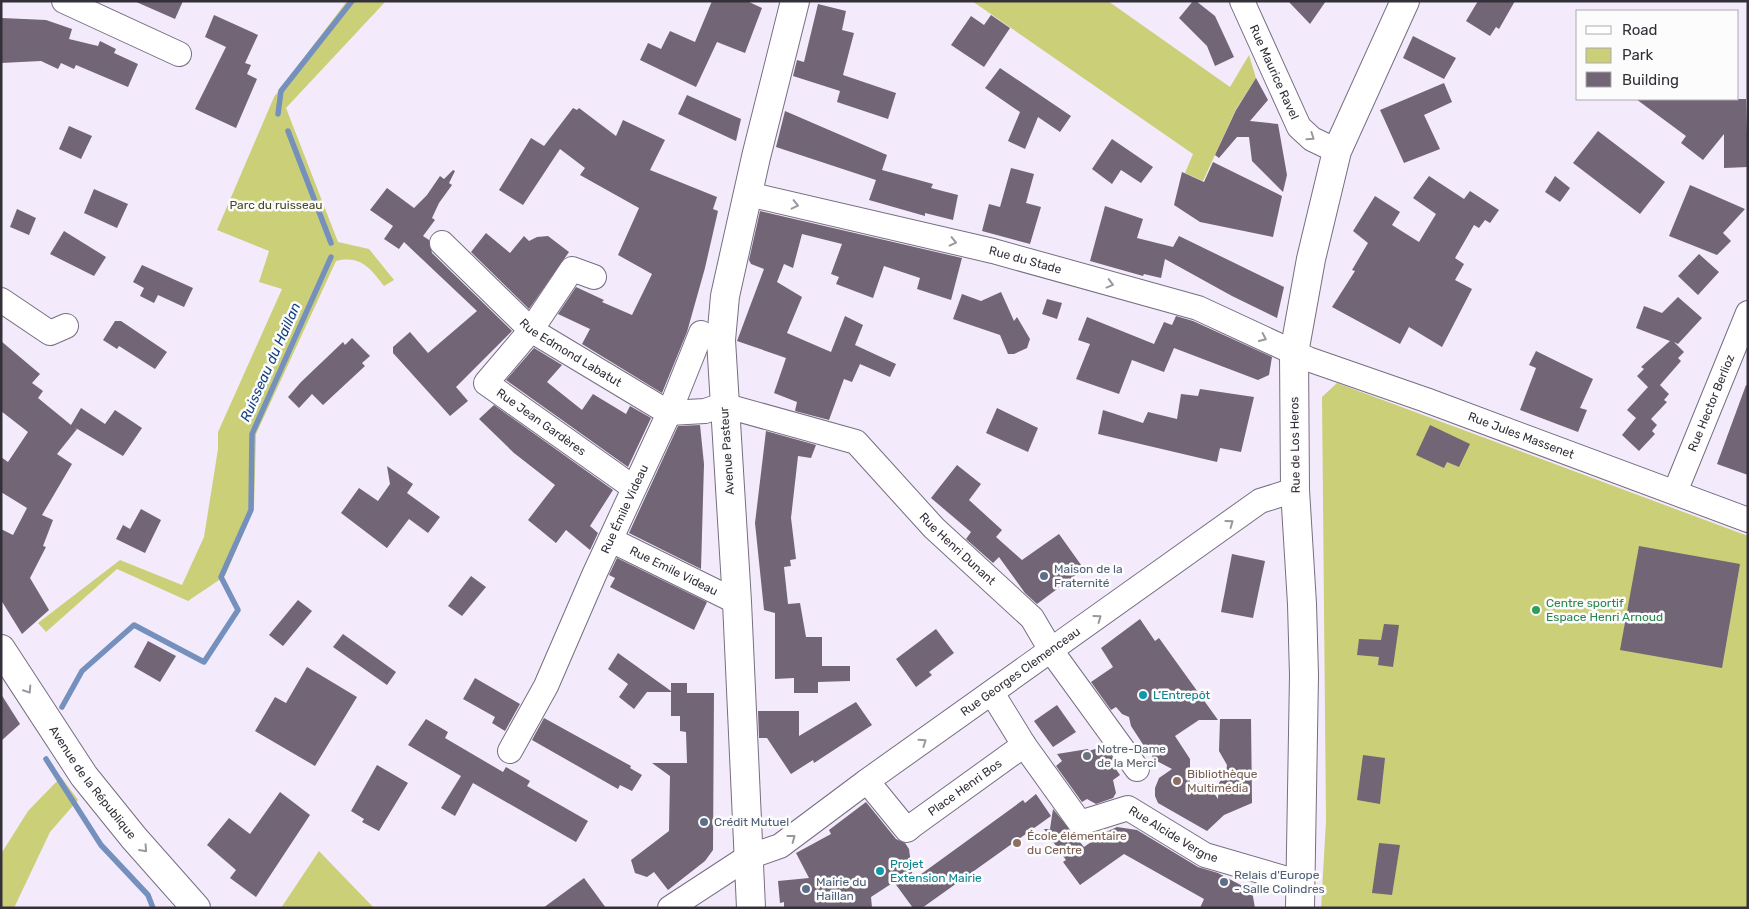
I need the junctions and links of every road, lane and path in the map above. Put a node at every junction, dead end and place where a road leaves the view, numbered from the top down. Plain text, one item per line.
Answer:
1 (64, 1) edge
2 (794, 1) edge
3 (1242, 1) edge
4 (1405, 1) edge
5 (179, 54) dead end
6 (1337, 151) junction
7 (748, 194) junction
8 (442, 243) dead end
9 (594, 277) dead end
10 (1, 300) edge
11 (1748, 313) edge
12 (66, 326) dead end
13 (532, 330) junction
14 (700, 333) dead end
15 (1294, 353) junction
16 (724, 405) junction
17 (669, 413) junction
18 (634, 488) junction
19 (1295, 490) junction
20 (1674, 492) junction
21 (1748, 520) edge
22 (611, 540) junction
23 (737, 602) junction
24 (1, 649) edge
25 (1052, 652) junction
26 (992, 693) junction
27 (1024, 745) junction
28 (510, 751) dead end
29 (1137, 769) dead end
30 (867, 781) junction
31 (748, 857) junction
32 (1300, 895) edge
33 (196, 908) edge
34 (670, 908) edge
35 (751, 908) edge

1 - 5 street
2 - 7 street, Avenue Pasteur
3 -> 6 street, Rue Maurice Ravel
4 - 6 street, Rue de Los Heros
6 - 15 street, Rue de Los Heros
7 -> 15 street, Rue du Stade
7 - 16 street, Avenue Pasteur
8 - 13 street, Rue Edmond Labatut
9 - 13 street, Rue Jean Gardères
10 - 12 street
11 - 20 street, Rue Hector Berlioz
13 - 17 street, Rue Edmond Labatut
13 - 18 street, Rue Jean Gardères
14 - 17 street, Rue Émile Videau
15 - 19 street, Rue de Los Heros
15 - 20 street, Rue Jules Massenet
16 - 17 street
16 - 23 street, Avenue Pasteur
16 - 25 street, Rue Henri Dunant
17 - 18 street, Rue Émile Videau
18 - 22 street, Rue Émile Videau
25 -> 19 street, Rue Georges Clemenceau
19 - 32 street, Rue de Los Heros
20 - 21 street, Rue Jules Massenet
22 - 23 street, Rue Emile Videau
22 - 28 street, Rue Émile Videau
23 - 31 street, Avenue Pasteur
24 -> 33 street, Avenue de la République
25 - 26 street, Rue Georges Clemenceau
25 - 29 street, Rue Henri Dunant
26 - 27 street
30 -> 26 street, Rue Georges Clemenceau
27 - 30 street, Place Henri Bos
27 - 32 street, Rue Alcide Vergne
31 -> 30 street, Rue Georges Clemenceau
31 - 34 street, Rue Georges Clemenceau
31 - 35 street, Avenue Pasteur

